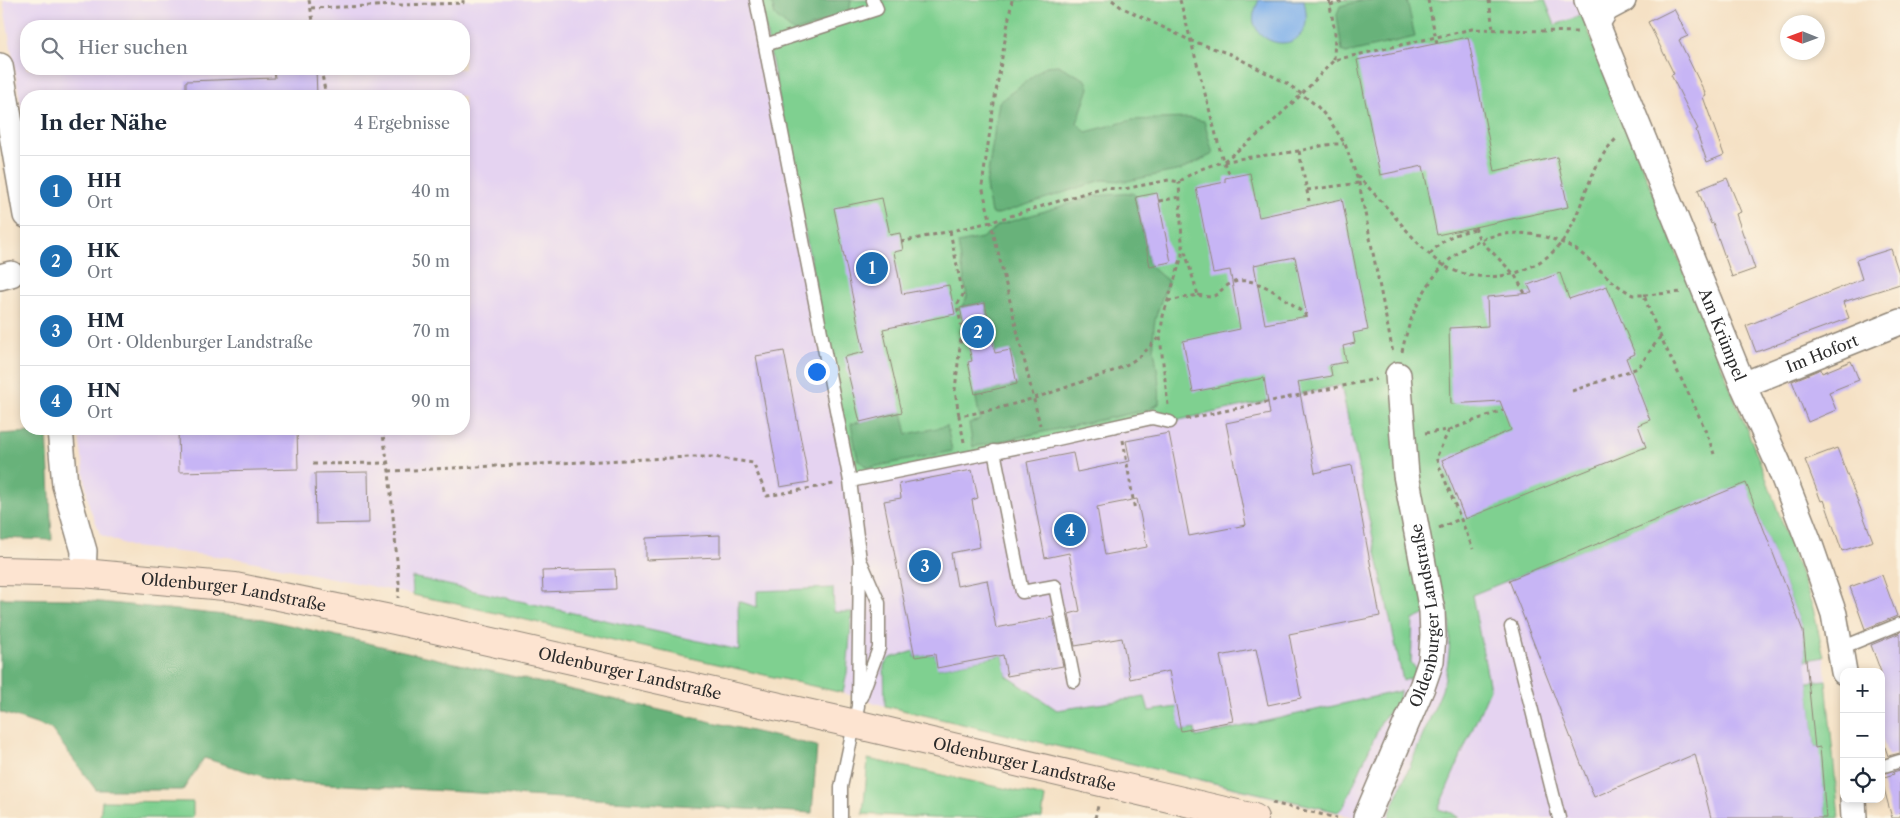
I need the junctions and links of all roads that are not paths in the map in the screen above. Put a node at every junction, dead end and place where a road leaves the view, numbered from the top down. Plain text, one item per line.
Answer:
1 (756, 0) edge
2 (874, 0) edge
3 (1587, 0) edge
4 (1623, 0) edge
5 (1596, 23) junction
6 (765, 45) junction
7 (0, 66) edge
8 (20, 181) edge
9 (1900, 322) edge
10 (1398, 375) road end
11 (1743, 385) junction
12 (1170, 422) road end
13 (61, 435) edge
14 (994, 451) junction
15 (850, 481) junction
16 (860, 560) junction
17 (0, 571) edge
18 (83, 574) junction
19 (1900, 624) edge
20 (1511, 627) dead end
21 (1841, 648) junction
22 (1844, 668) edge
23 (1074, 681) dead end
24 (856, 715) junction
25 (1900, 761) edge
26 (1885, 766) edge
27 (1853, 803) edge
28 (841, 818) edge
29 (1254, 818) edge
30 (1366, 818) edge
31 (1559, 818) edge
32 (1854, 818) edge

1 - 6 lane
2 - 6 lane
3 - 5 street, Am Krümpel
4 - 5 street
5 - 11 street, Am Krümpel
6 - 15 lane
7 - 8 street
9 - 11 street, Im Hofort
10 - 30 street, Oldenburger Landstraße
11 - 21 street, Am Krümpel
12 - 14 lane
13 - 18 street
14 - 15 lane
14 - 23 lane
15 - 16 lane
16 - 24 lane
16 - 24 lane
17 - 18 street, Oldenburger Landstraße
18 - 24 street, Oldenburger Landstraße
19 - 21 lane
20 - 31 lane
21 - 22 street, Am Krümpel
24 - 28 lane
24 - 29 street, Oldenburger Landstraße
25 - 26 lane
27 - 32 street

